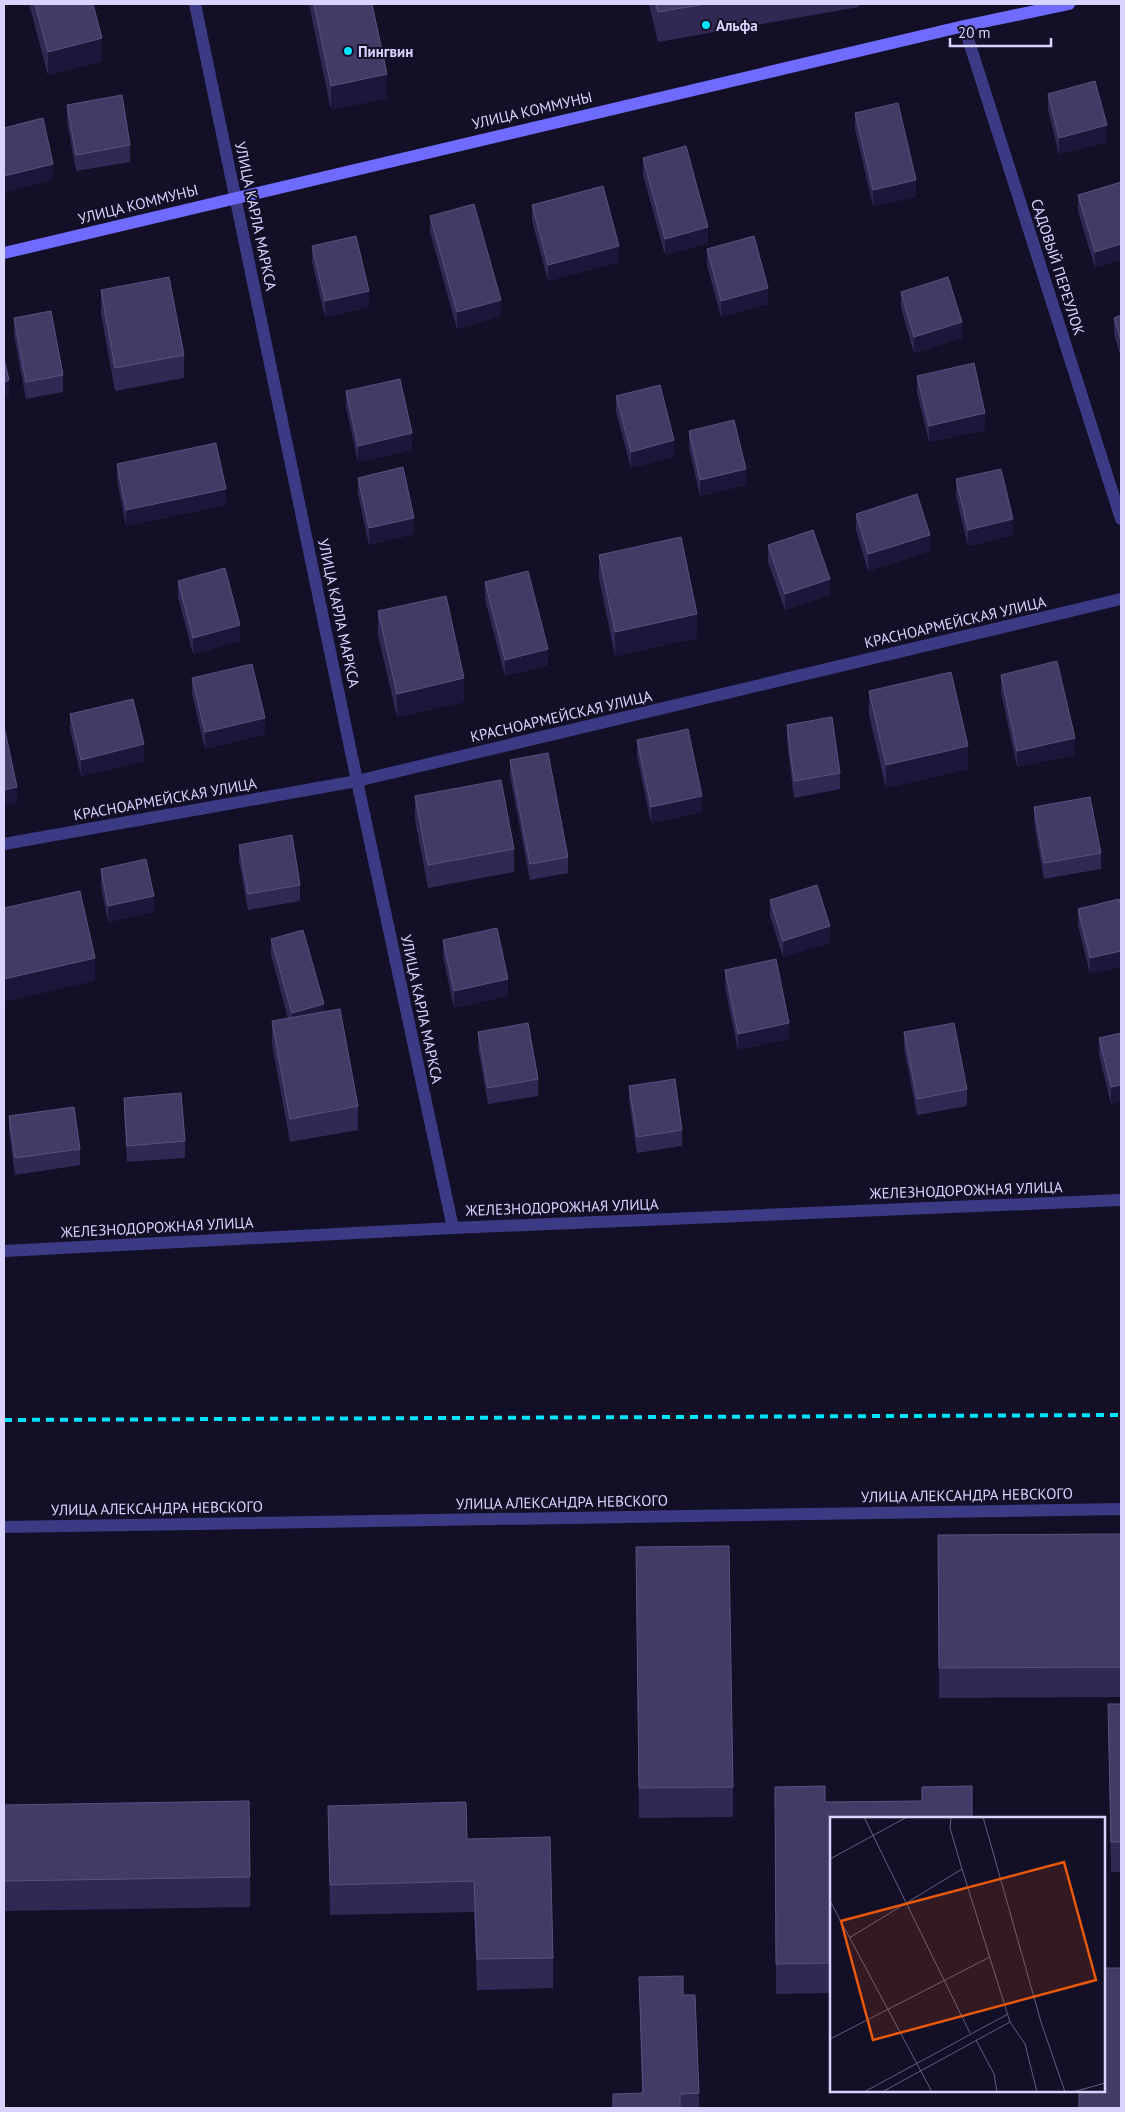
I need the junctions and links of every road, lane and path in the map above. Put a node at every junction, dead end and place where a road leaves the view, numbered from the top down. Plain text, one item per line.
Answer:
1 (195, 4) edge
2 (1069, 4) edge
3 (964, 26) junction
4 (236, 196) junction
5 (4, 253) edge
6 (1121, 519) edge
7 (1121, 600) edge
8 (357, 781) junction
9 (4, 844) edge
10 (1121, 1200) edge
11 (453, 1228) junction
12 (4, 1251) edge
13 (1121, 1509) edge
14 (4, 1527) edge

1 - 4 street, УЛИЦА КАРЛА МАРКСА
2 - 3 street, УЛИЦА КОММУНЫ
3 - 4 street, УЛИЦА КОММУНЫ
3 - 6 street, САДОВЫЙ ПЕРЕУЛОК
4 - 5 street, УЛИЦА КОММУНЫ
4 - 8 street, УЛИЦА КАРЛА МАРКСА
7 - 8 street, КРАСНОАРМЕЙСКАЯ УЛИЦА
8 - 9 street, КРАСНОАРМЕЙСКАЯ УЛИЦА
8 - 11 street, УЛИЦА КАРЛА МАРКСА
10 - 11 street, ЖЕЛЕЗНОДОРОЖНАЯ УЛИЦА
11 - 12 street, ЖЕЛЕЗНОДОРОЖНАЯ УЛИЦА
13 - 14 street, УЛИЦА АЛЕКСАНДРА НЕВСКОГО

